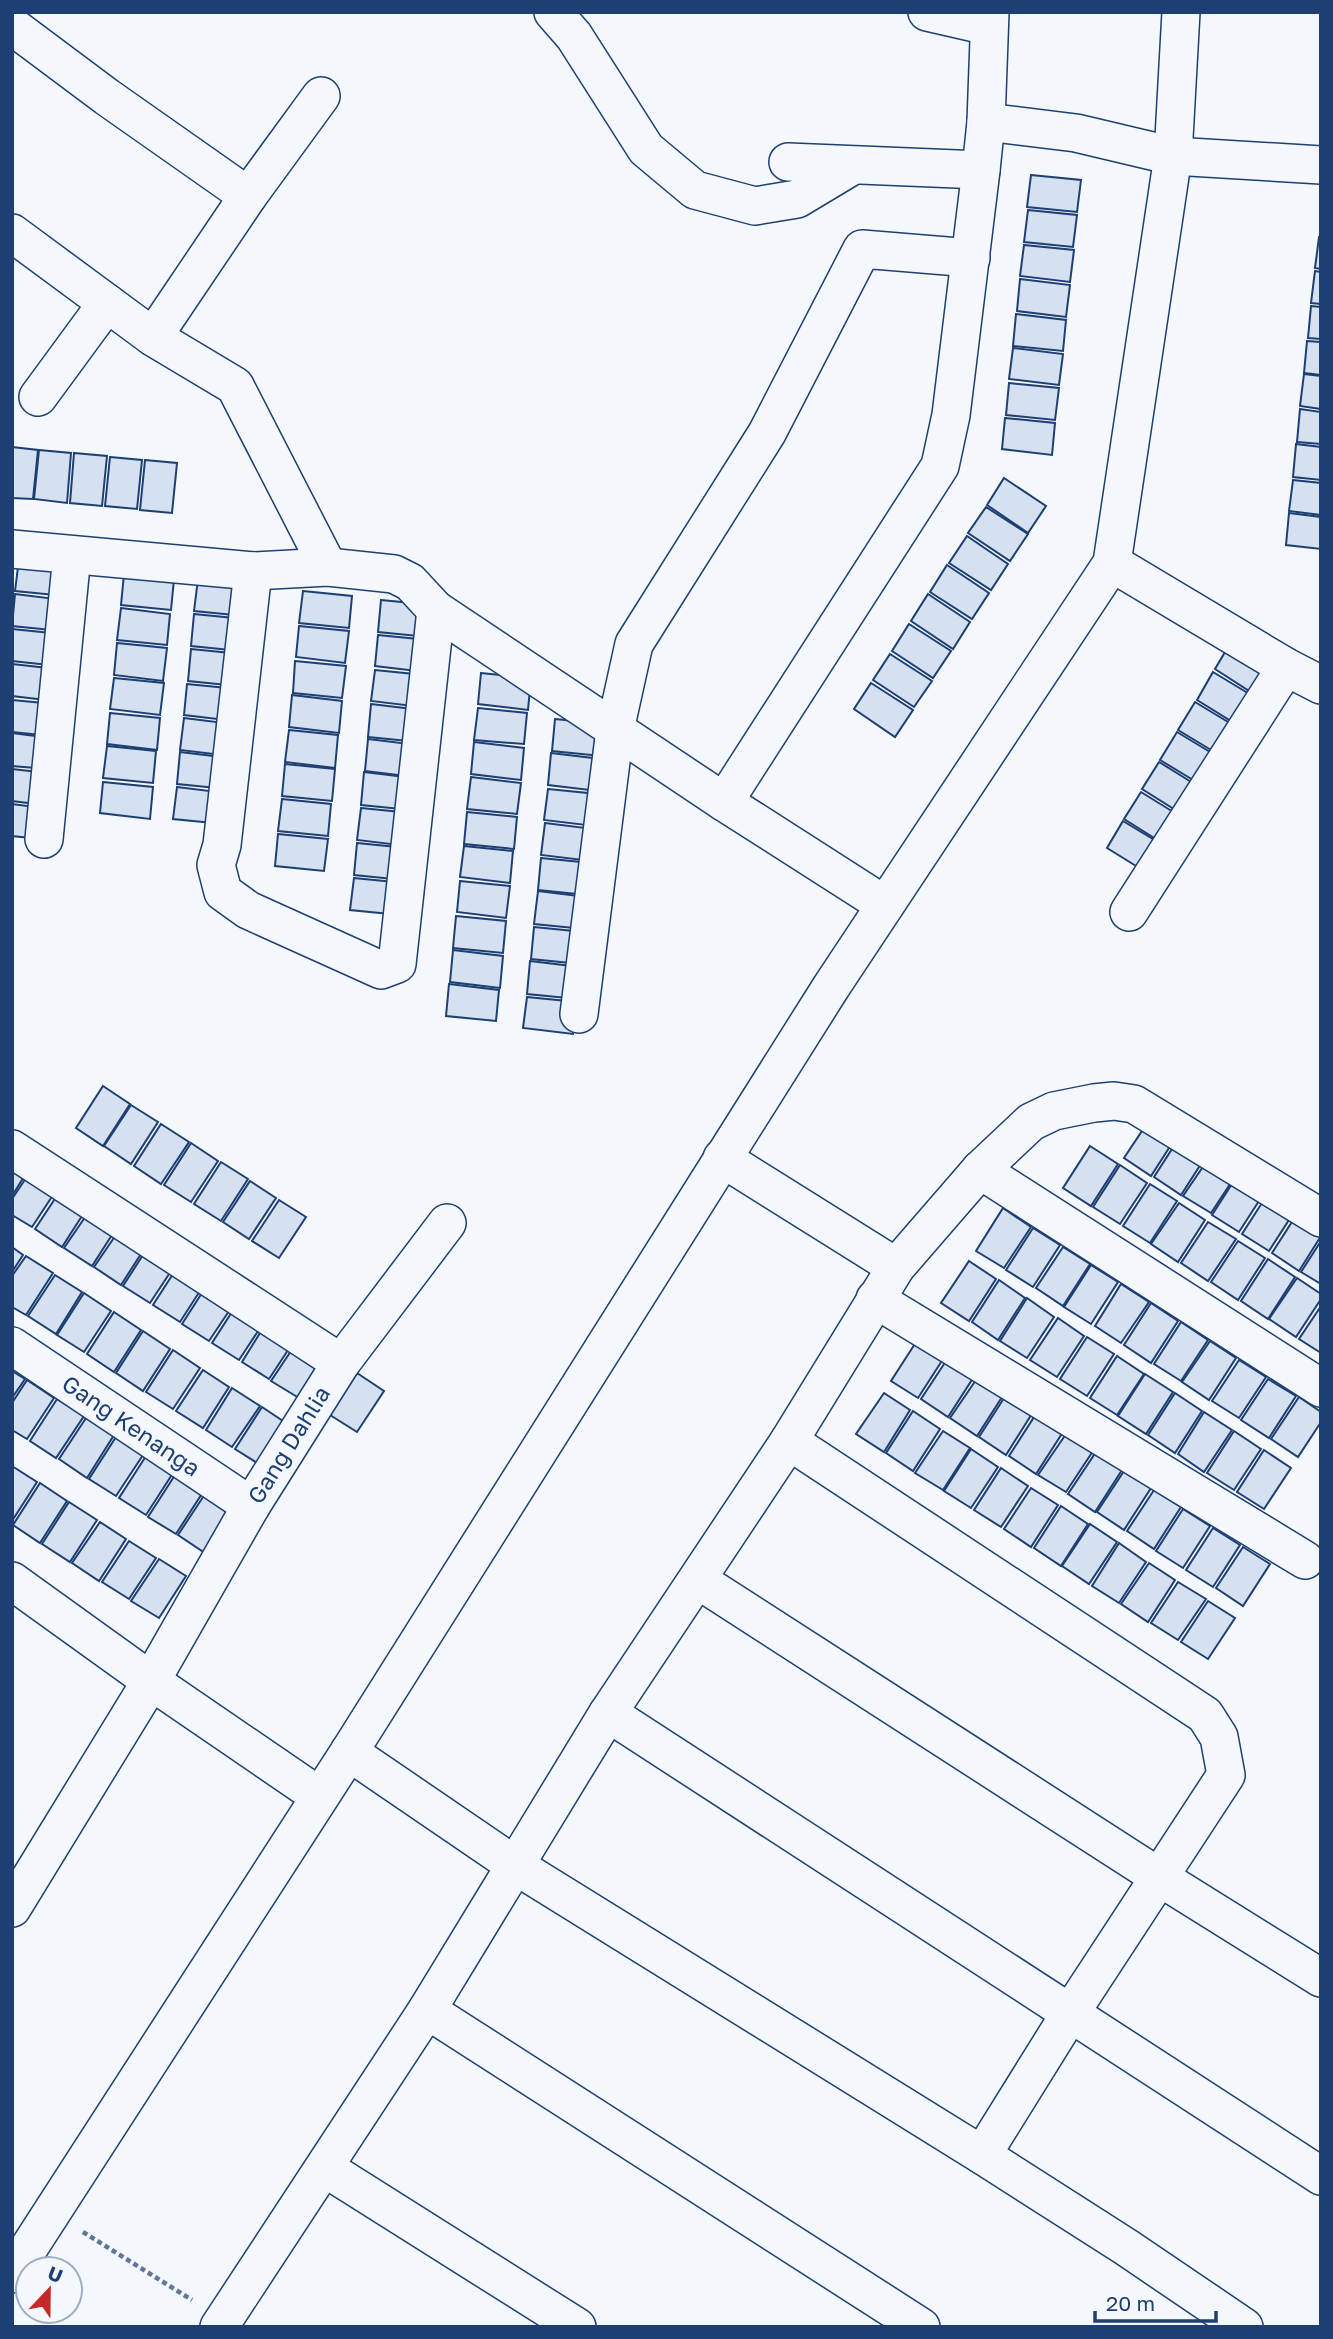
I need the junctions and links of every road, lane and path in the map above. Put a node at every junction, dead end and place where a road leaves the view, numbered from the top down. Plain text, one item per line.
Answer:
1 (553, 12) edge
2 (927, 12) edge
3 (1181, 12) edge
4 (989, 19) edge
5 (12, 26) edge
6 (321, 96) dead end
7 (986, 122) junction
8 (1172, 156) junction
9 (788, 162) dead end
10 (1321, 165) edge
11 (852, 166) junction
12 (981, 170) junction
13 (248, 196) junction
14 (12, 233) edge
15 (971, 258) junction
16 (107, 303) junction
17 (153, 337) junction
18 (38, 397) dead end
19 (12, 549) edge
20 (72, 555) junction
21 (1112, 563) junction
22 (328, 567) junction
23 (253, 571) junction
24 (436, 610) junction
25 (1311, 671) edge
26 (615, 730) junction
27 (724, 802) junction
28 (44, 839) dead end
29 (885, 905) junction
30 (1129, 912) dead end
31 (579, 1014) dead end
32 (12, 1149) edge
33 (722, 1158) junction
34 (980, 1170) junction
35 (1321, 1218) edge
36 (447, 1223) dead end
37 (896, 1267) junction
38 (875, 1299) junction
39 (12, 1346) edge
40 (341, 1363) junction
41 (1321, 1388) edge
42 (789, 1441) junction
43 (251, 1506) junction
44 (1305, 1560) dead end
45 (698, 1580) junction
46 (12, 1581) edge
47 (151, 1681) junction
48 (608, 1713) junction
49 (349, 1752) junction
50 (319, 1796) junction
51 (516, 1866) junction
52 (1158, 1877) junction
53 (12, 1908) edge
54 (1321, 1978) edge
55 (426, 2010) junction
56 (1071, 2012) junction
57 (982, 2155) junction
58 (325, 2168) junction
59 (1321, 2176) edge
60 (53, 2213) junction
61 (12, 2274) edge
62 (226, 2325) edge
63 (577, 2327) edge
64 (920, 2327) edge
65 (1244, 2327) edge

1 - 11 street
2 - 4 street
3 - 8 street
4 - 7 street
5 - 13 street
6 - 13 street
7 - 8 street
7 - 12 street
8 - 10 street
8 - 21 street
9 - 11 street
11 - 12 street
12 - 15 street
13 - 17 street
14 - 16 street
15 - 26 street
15 - 27 street
16 - 17 street
16 - 18 street
17 - 22 street
19 - 20 street
20 - 23 street
20 - 28 street
21 - 25 street
21 - 29 street
22 - 23 street
22 - 24 street
23 - 24 street
24 - 26 street
25 - 30 street
26 - 27 street
26 - 31 street
27 - 29 street
29 - 33 street
32 - 40 street
33 - 37 street
33 - 49 street
34 - 35 street
34 - 37 street
34 - 41 street
36 - 40 street, Gang Dahlia
37 - 38 street
38 - 42 street
38 - 44 street
39 - 43 street, Gang Kenanga
40 - 43 street, Gang Dahlia
42 - 45 street
42 - 52 street
43 - 47 street, Gang Dahlia
45 - 48 street
45 - 52 street
46 - 47 street
47 - 50 street
47 - 53 street, Gang Dahlia
48 - 51 street
48 - 56 street
49 - 50 street
49 - 51 street
50 - 60 street
51 - 55 street
51 - 57 street
52 - 54 street
52 - 56 street
55 - 58 street
55 - 64 street
56 - 57 street
56 - 59 street
57 - 65 street
58 - 62 street
58 - 63 street
60 - 61 street
60 - 62 path

